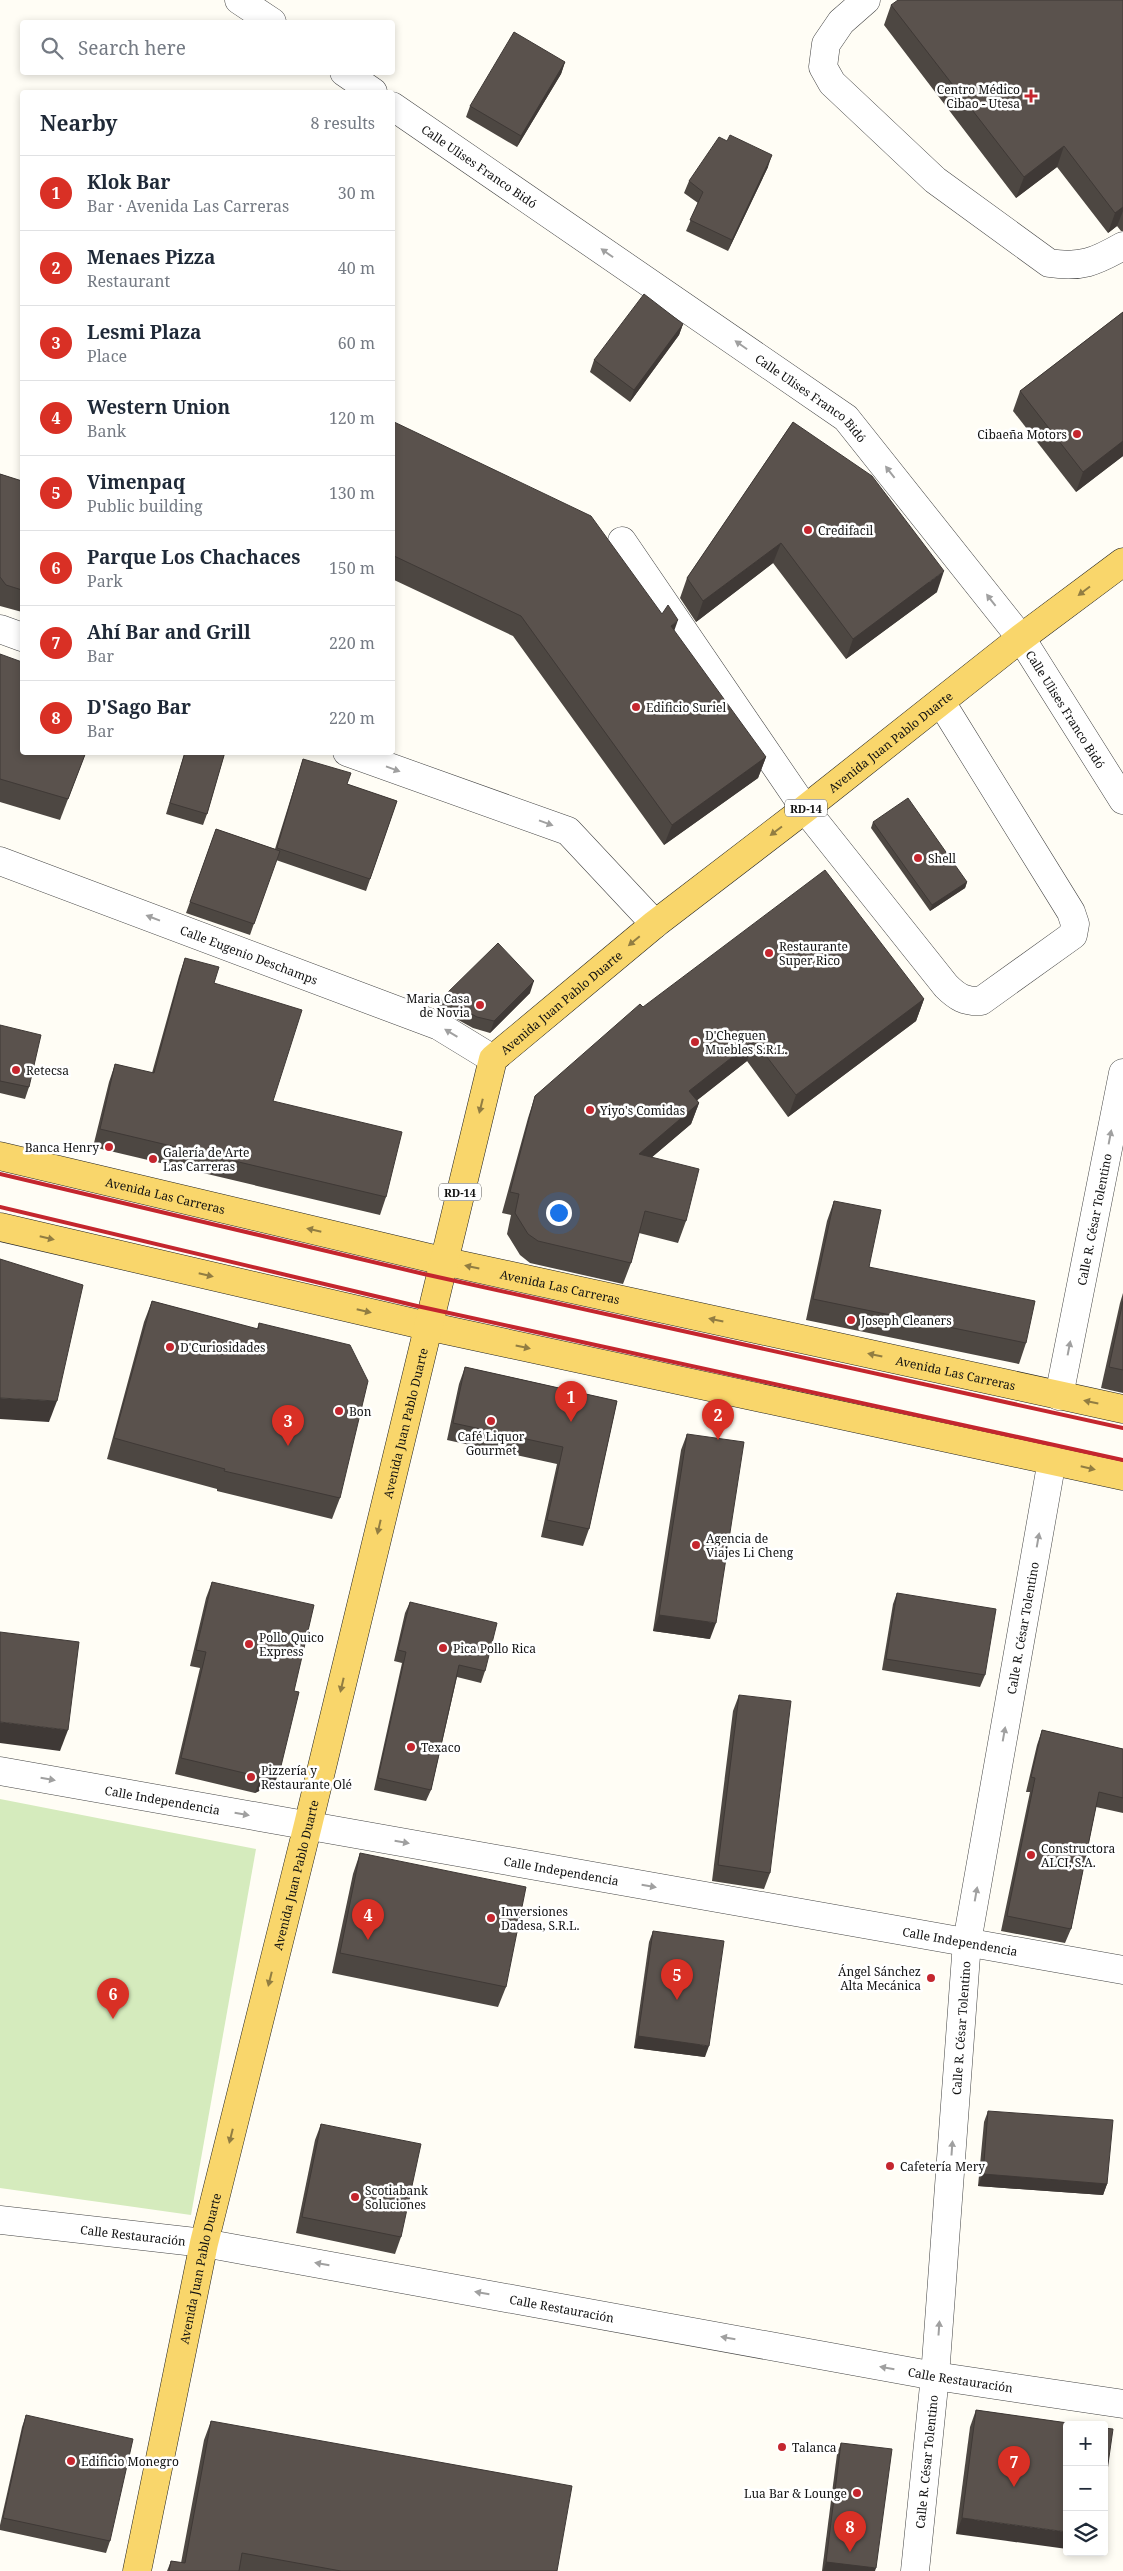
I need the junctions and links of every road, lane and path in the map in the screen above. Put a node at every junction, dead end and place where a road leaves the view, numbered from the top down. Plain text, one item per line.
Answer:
1 (239, 0) edge
2 (866, 0) edge
3 (269, 20) edge
4 (348, 75) edge
5 (371, 90) edge
6 (395, 108) edge
7 (1123, 246) edge
8 (622, 541) dead end
9 (1122, 564) edge
10 (0, 629) edge
11 (20, 636) edge
12 (1021, 638) junction
13 (941, 702) junction
14 (355, 755) edge
15 (1123, 800) edge
16 (805, 809) junction
17 (0, 861) edge
18 (655, 924) junction
19 (493, 1059) junction
20 (1123, 1073) edge
21 (0, 1156) edge
22 (0, 1227) edge
23 (443, 1260) junction
24 (427, 1326) junction
25 (1060, 1396) junction
26 (1123, 1409) edge
27 (1052, 1460) junction
28 (1123, 1476) edge
29 (0, 1770) edge
30 (308, 1825) junction
31 (967, 1942) junction
32 (1123, 1970) edge
33 (0, 2220) edge
34 (204, 2243) junction
35 (935, 2376) junction
36 (1123, 2404) edge
37 (137, 2571) edge
38 (915, 2571) edge

1 - 3 street
2 - 7 street
4 - 5 street
12 -> 6 street, Calle Ulises Franco Bidó
8 - 16 street
9 -> 12 main road, Avenida Juan Pablo Duarte / RD-14
10 - 11 street
12 - 13 main road, Avenida Juan Pablo Duarte / RD-14
12 - 15 street, Calle Ulises Franco Bidó
13 - 16 main road, Avenida Juan Pablo Duarte / RD-14
13 - 16 street
14 -> 18 street
16 -> 18 main road, Avenida Juan Pablo Duarte / RD-14
19 -> 17 street, Calle Eugenio Deschamps
18 -> 19 main road, Avenida Juan Pablo Duarte / RD-14
19 -> 23 main road, Avenida Juan Pablo Duarte / RD-14
25 -> 20 street, Calle R. César Tolentino
23 -> 21 main road, Avenida Las Carreras
22 -> 24 main road
23 - 24 main road, Avenida Juan Pablo Duarte / RD-14
25 -> 23 main road, Avenida Las Carreras
24 -> 27 main road
24 -> 30 main road, Avenida Juan Pablo Duarte
26 -> 25 main road, Avenida Las Carreras
27 -> 28 main road
31 -> 27 street, Calle R. César Tolentino
29 -> 30 street, Calle Independencia
30 -> 31 street, Calle Independencia
30 -> 34 main road, Avenida Juan Pablo Duarte
31 - 32 street, Calle Independencia
35 -> 31 street, Calle R. César Tolentino
33 - 34 street, Calle Restauración
35 -> 34 street, Calle Restauración
34 - 37 main road, Avenida Juan Pablo Duarte
35 - 36 street, Calle Restauración
35 - 38 street, Calle R. César Tolentino

